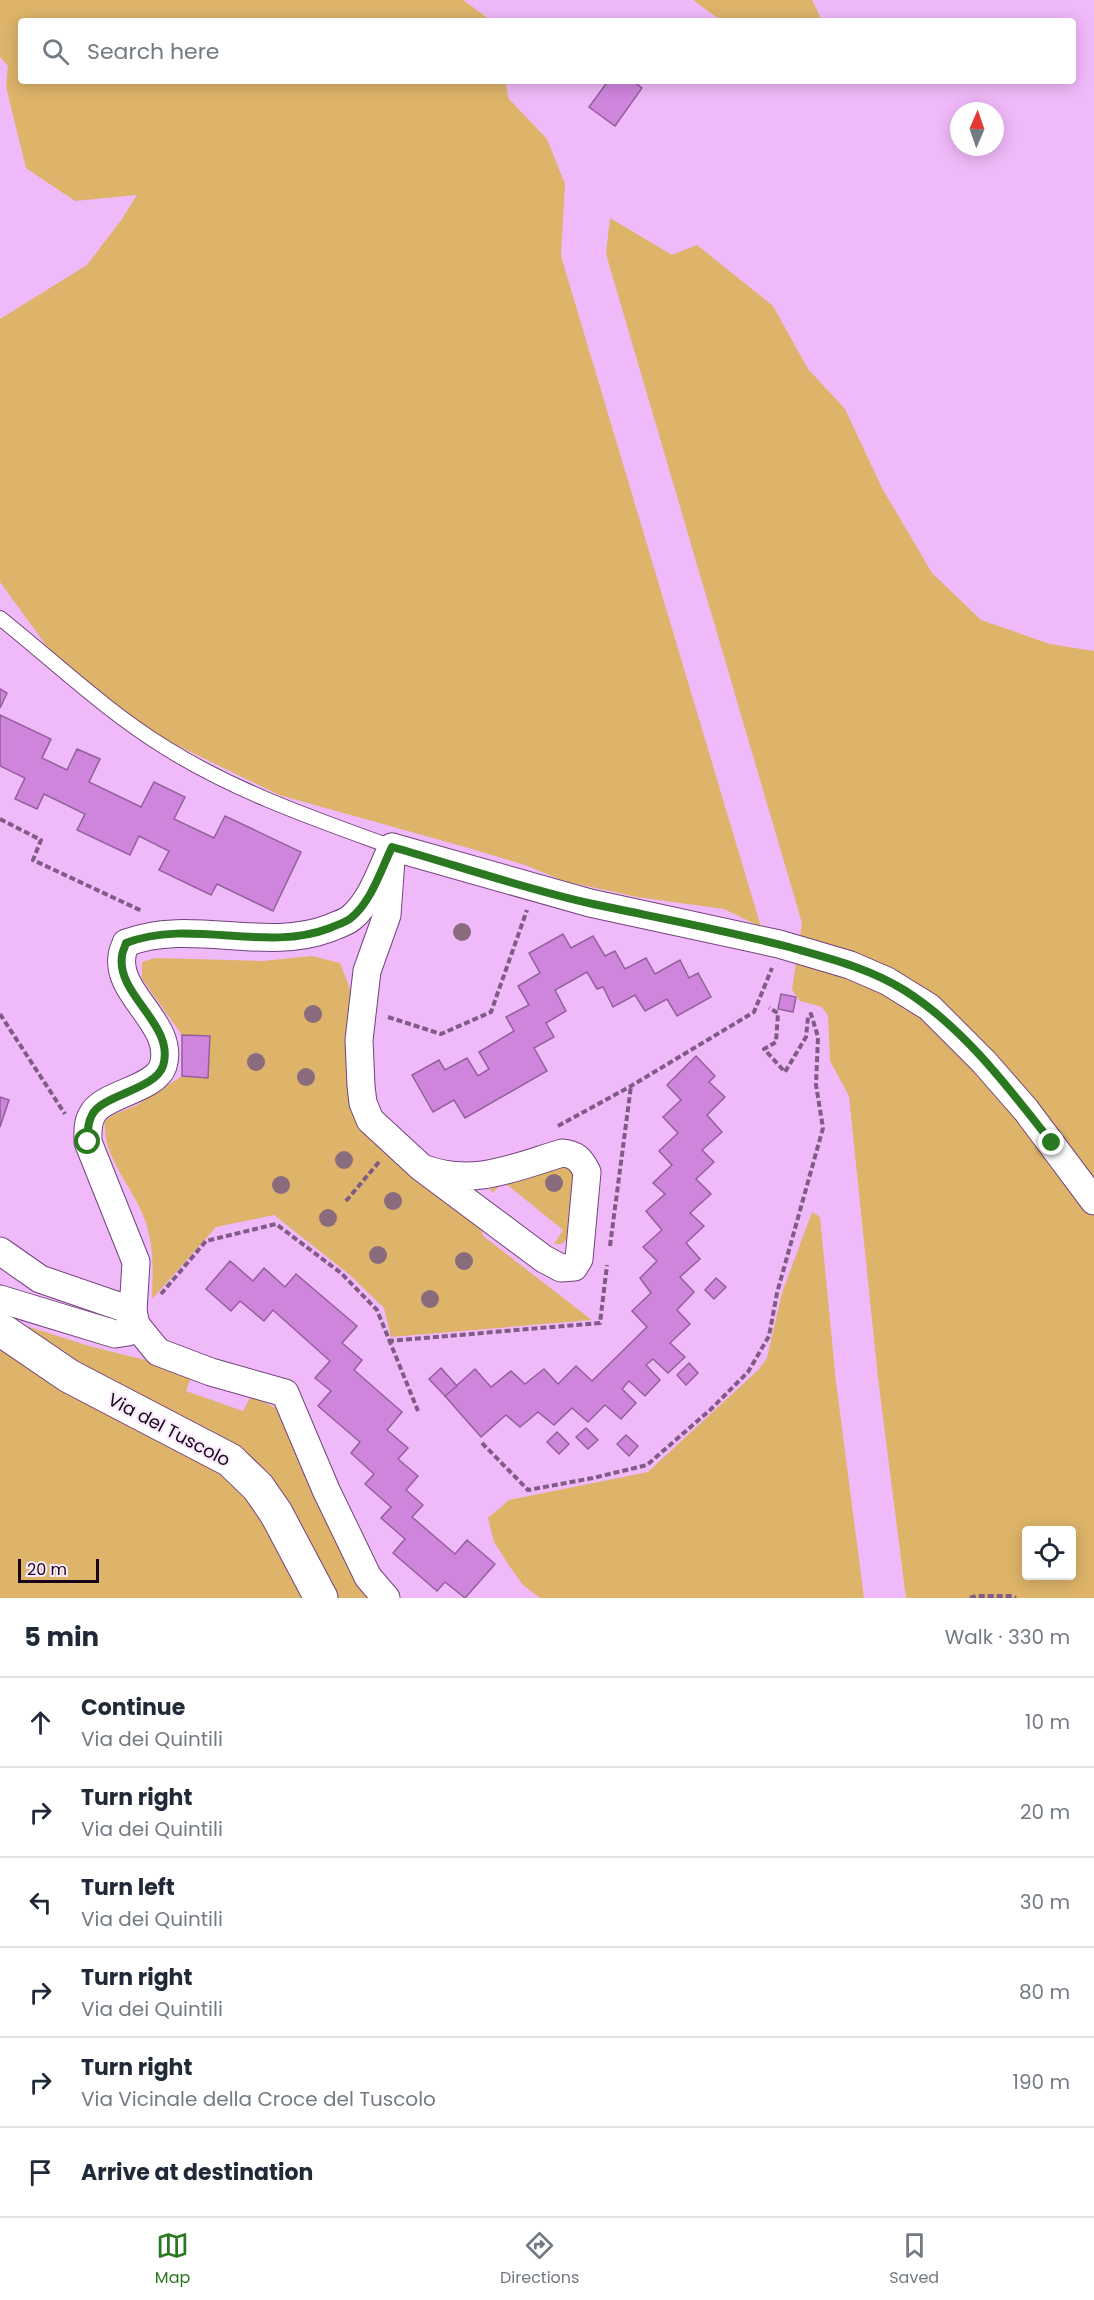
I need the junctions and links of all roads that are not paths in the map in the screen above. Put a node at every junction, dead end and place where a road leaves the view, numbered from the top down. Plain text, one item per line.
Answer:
1 (0, 618) edge
2 (392, 847) junction
3 (422, 1168) junction
4 (1094, 1201) edge
5 (0, 1251) edge
6 (0, 1299) edge
7 (134, 1318) junction
8 (0, 1329) edge
9 (321, 1598) edge
10 (386, 1598) edge

1 - 2 lane
2 - 3 street
2 - 4 street
2 - 7 street
3 - 3 street
5 - 7 street
6 - 7 street
7 - 10 street
8 - 9 street, Via del Tuscolo

